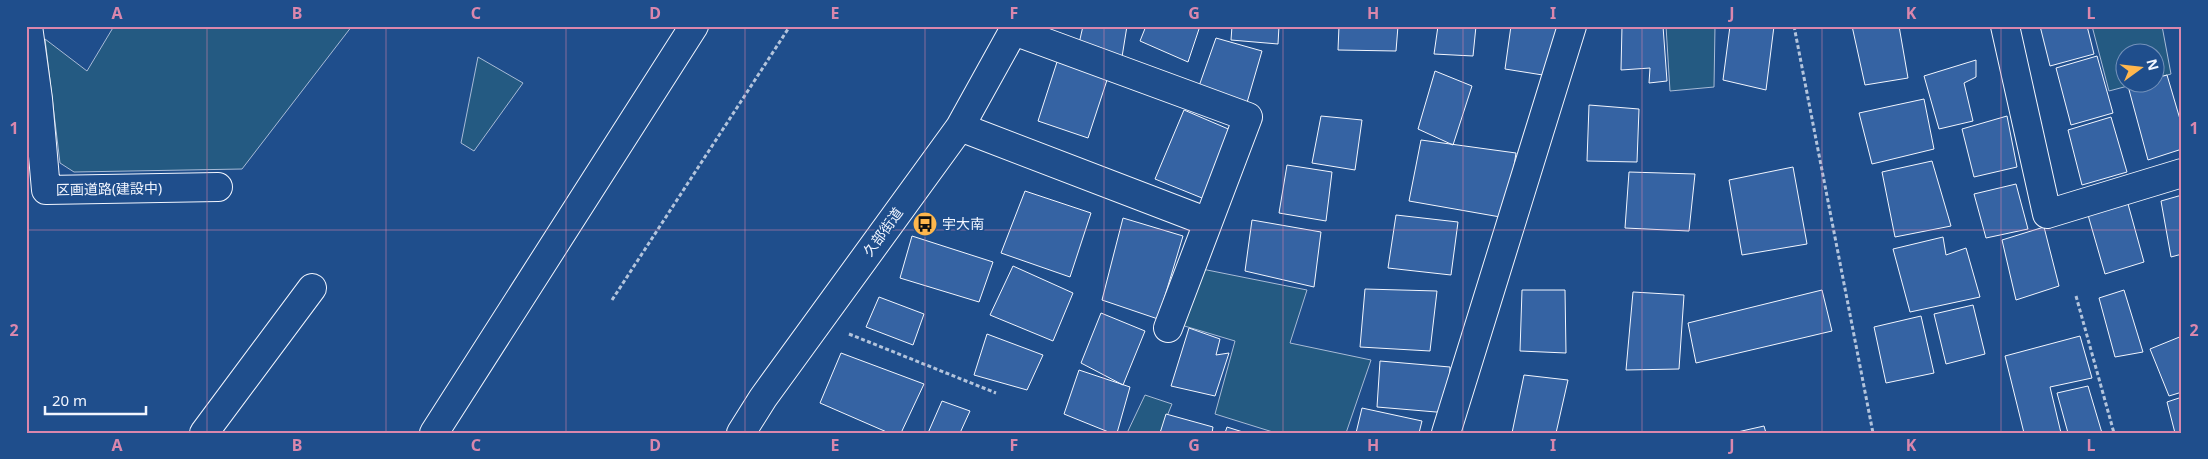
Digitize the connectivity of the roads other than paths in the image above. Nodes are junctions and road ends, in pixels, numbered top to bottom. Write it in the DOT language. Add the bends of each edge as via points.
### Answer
graph roads {
  1 [pos="28,26"];
  2 [pos="694,26"];
  3 [pos="1572,26"];
  4 [pos="2005,26"];
  5 [pos="1015,29"];
  6 [pos="960,127"];
  7 [pos="2182,173"];
  8 [pos="218,187"];
  9 [pos="1208,222"];
  10 [pos="312,288"];
  11 [pos="1168,328"];
  12 [pos="204,433"];
  13 [pos="434,433"];
  14 [pos="741,433"];
  15 [pos="1446,433"];
  1 -- 8 [label="street, 区画道路(建設中)" via="46,190"];
  2 -- 13 [label="street"];
  3 -- 15 [label="street"];
  4 -- 7 [label="street" via="2047,214"];
  5 -- 6 [label="street, 久部街道"];
  5 -- 9 [label="street" via="1248,117"];
  6 -- 9 [label="street"];
  6 -- 14 [label="street, 久部街道" via="762,398"];
  9 -- 11 [label="street"];
  10 -- 12 [label="street"];
}
